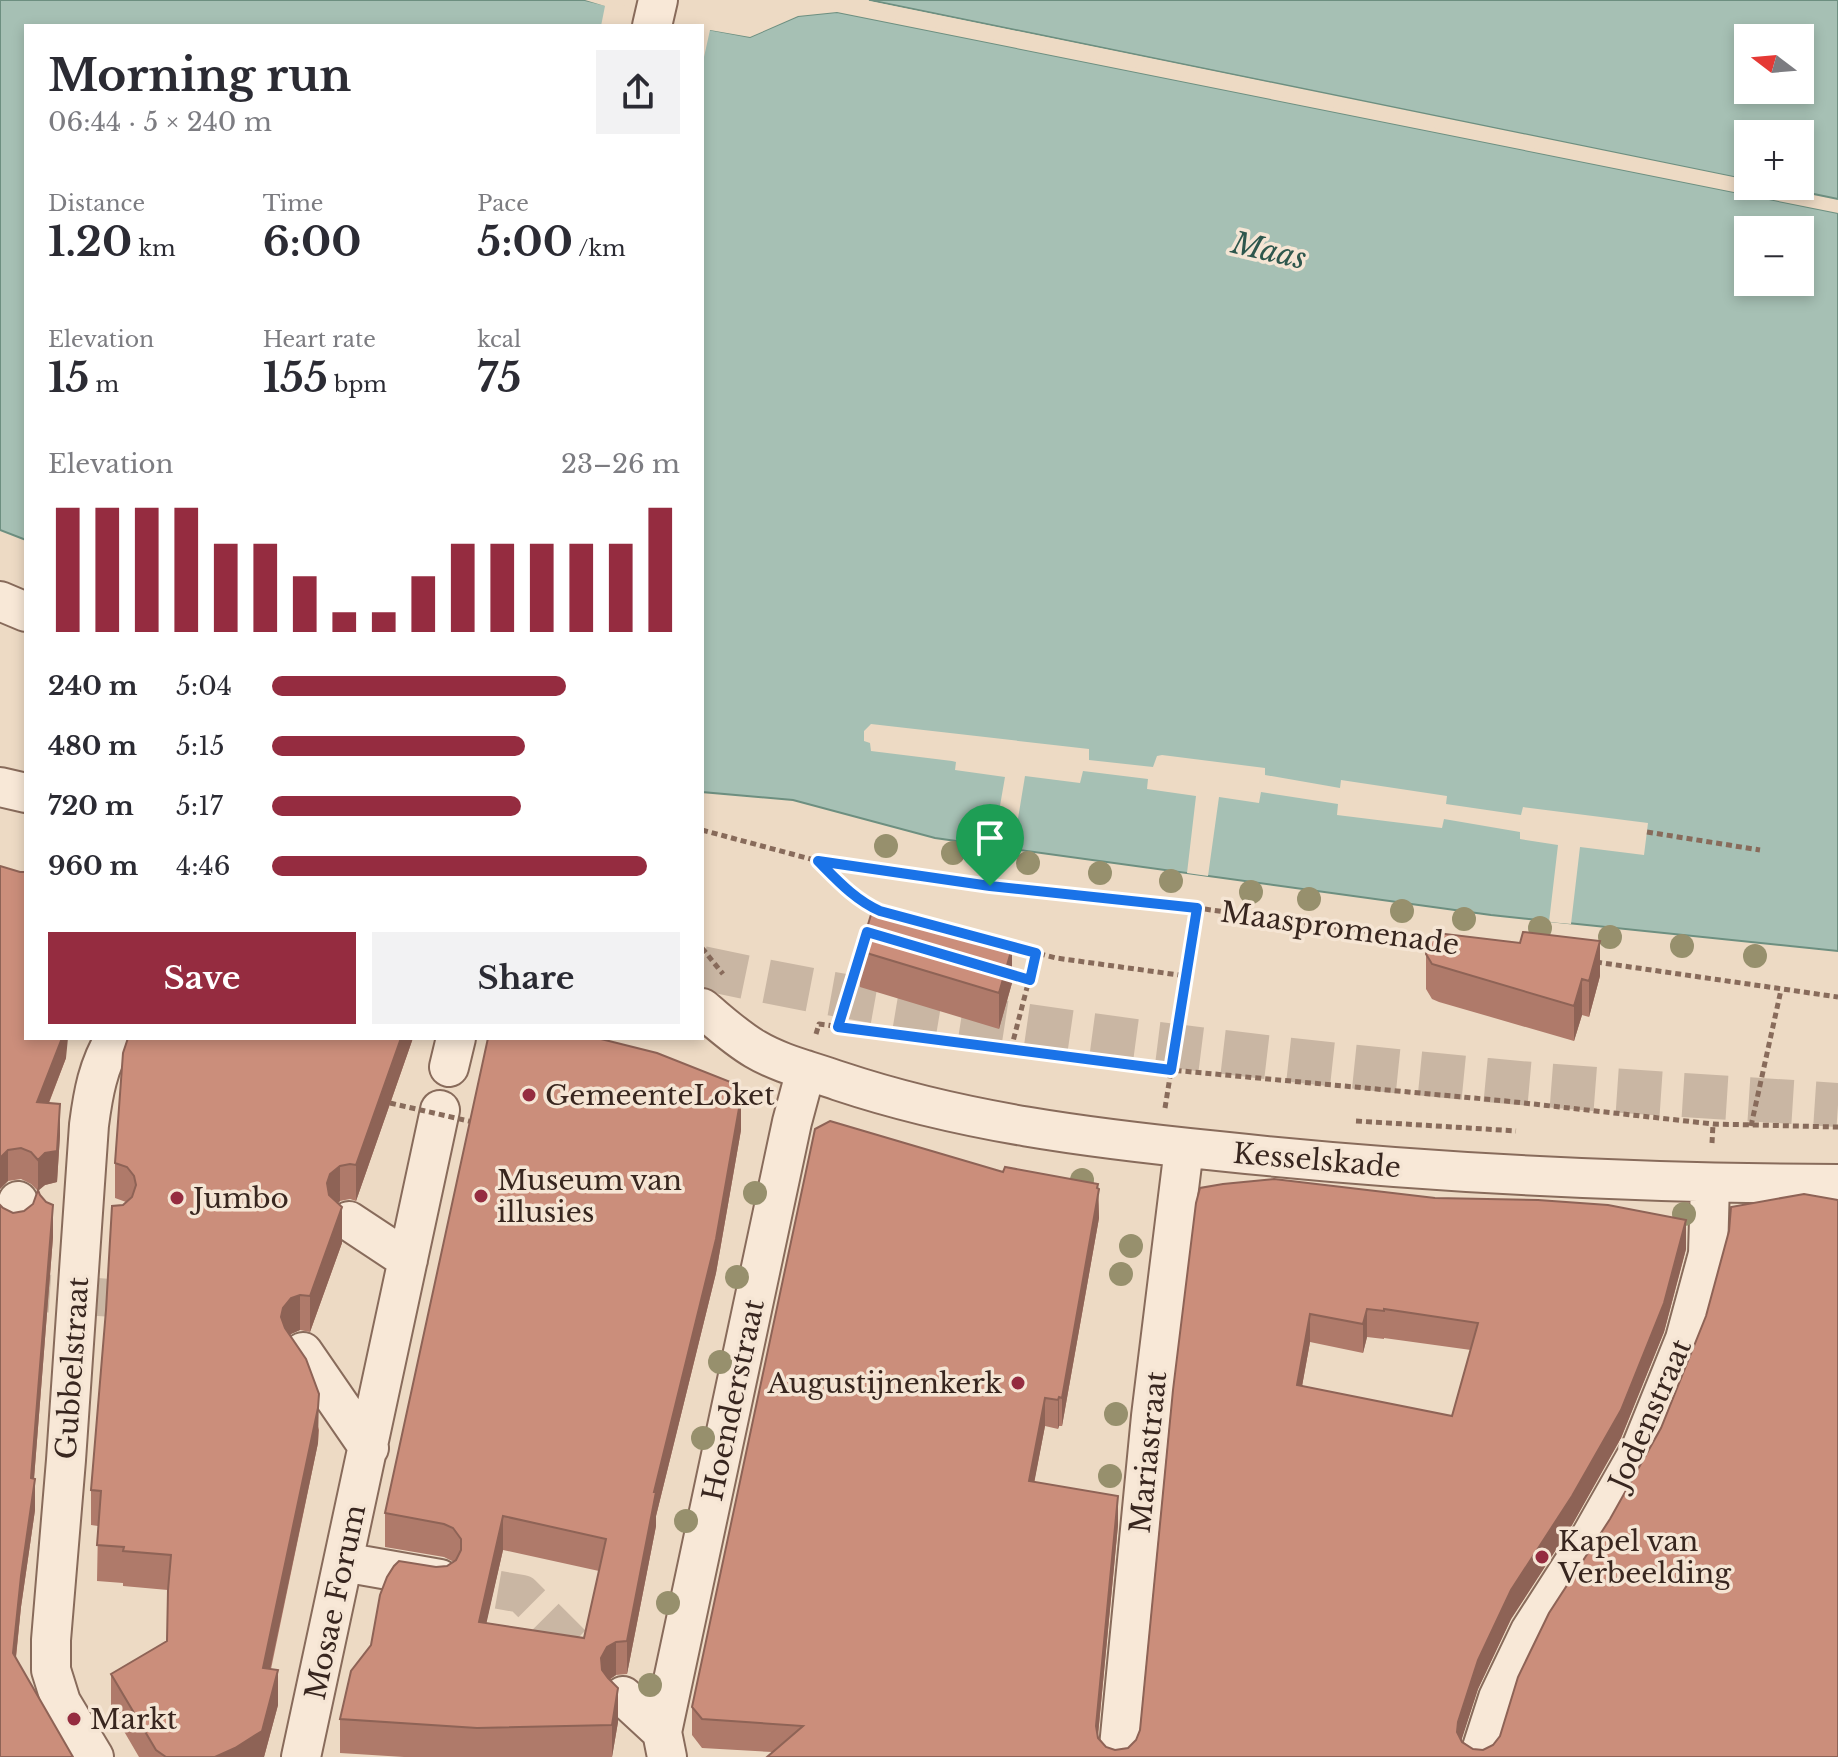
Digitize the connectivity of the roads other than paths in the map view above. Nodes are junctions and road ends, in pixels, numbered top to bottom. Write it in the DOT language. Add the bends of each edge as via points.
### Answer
graph roads {
  1 [pos="658,0"];
  2 [pos="652,24"];
  3 [pos="0,601"];
  4 [pos="24,611"];
  5 [pos="0,787"];
  6 [pos="24,793"];
  7 [pos="704,1010"];
  8 [pos="91,1040"];
  9 [pos="114,1040"];
  10 [pos="810,1054"];
  11 [pos="457,1116"];
  12 [pos="1184,1148"];
  13 [pos="1710,1183"];
  14 [pos="1838,1184"];
  15 [pos="59,1214"];
  16 [pos="349,1221"];
  17 [pos="408,1260"];
  18 [pos="303,1352"];
  19 [pos="369,1448"];
  20 [pos="343,1562"];
  21 [pos="440,1579"];
  22 [pos="623,1696"];
  23 [pos="665,1744"];
  24 [pos="94,1757"];
  25 [pos="301,1757"];
  26 [pos="1118,1757"];
  27 [pos="1479,1757"];
  1 -- 2 [label="street"];
  3 -- 4 [label="street"];
  5 -- 6 [label="street"];
  7 -- 10 [label="street, Kesselskade" via="771,1057"];
  8 -- 15 [label="street"];
  9 -- 15 [label="street, Gubbelstraat" via="104,1057"];
  10 -- 12 [label="street, Kesselskade" via="901,1100 980,1119"];
  10 -- 23 [label="street, Hoenderstraat"];
  11 -- 17 [label="street, Mosae Forum"];
  12 -- 13 [label="street, Kesselskade" via="1441,1171"];
  12 -- 26 [label="street, Mariastraat"];
  13 -- 14 [label="street, Kesselskade"];
  13 -- 27 [label="street, Jodenstraat" via="1708,1254 1671,1374 1641,1448 1530,1631 1498,1698"];
  15 -- 24 [label="street, Gubbelstraat" via="95,1262 66,1460 51,1670 61,1702"];
  16 -- 17 [label="street"];
  17 -- 19 [label="street, Mosae Forum"];
  18 -- 19 [label="street"];
  19 -- 20 [label="street, Mosae Forum"];
  20 -- 21 [label="street"];
  20 -- 25 [label="street, Mosae Forum"];
  22 -- 23 [label="street"];
}
